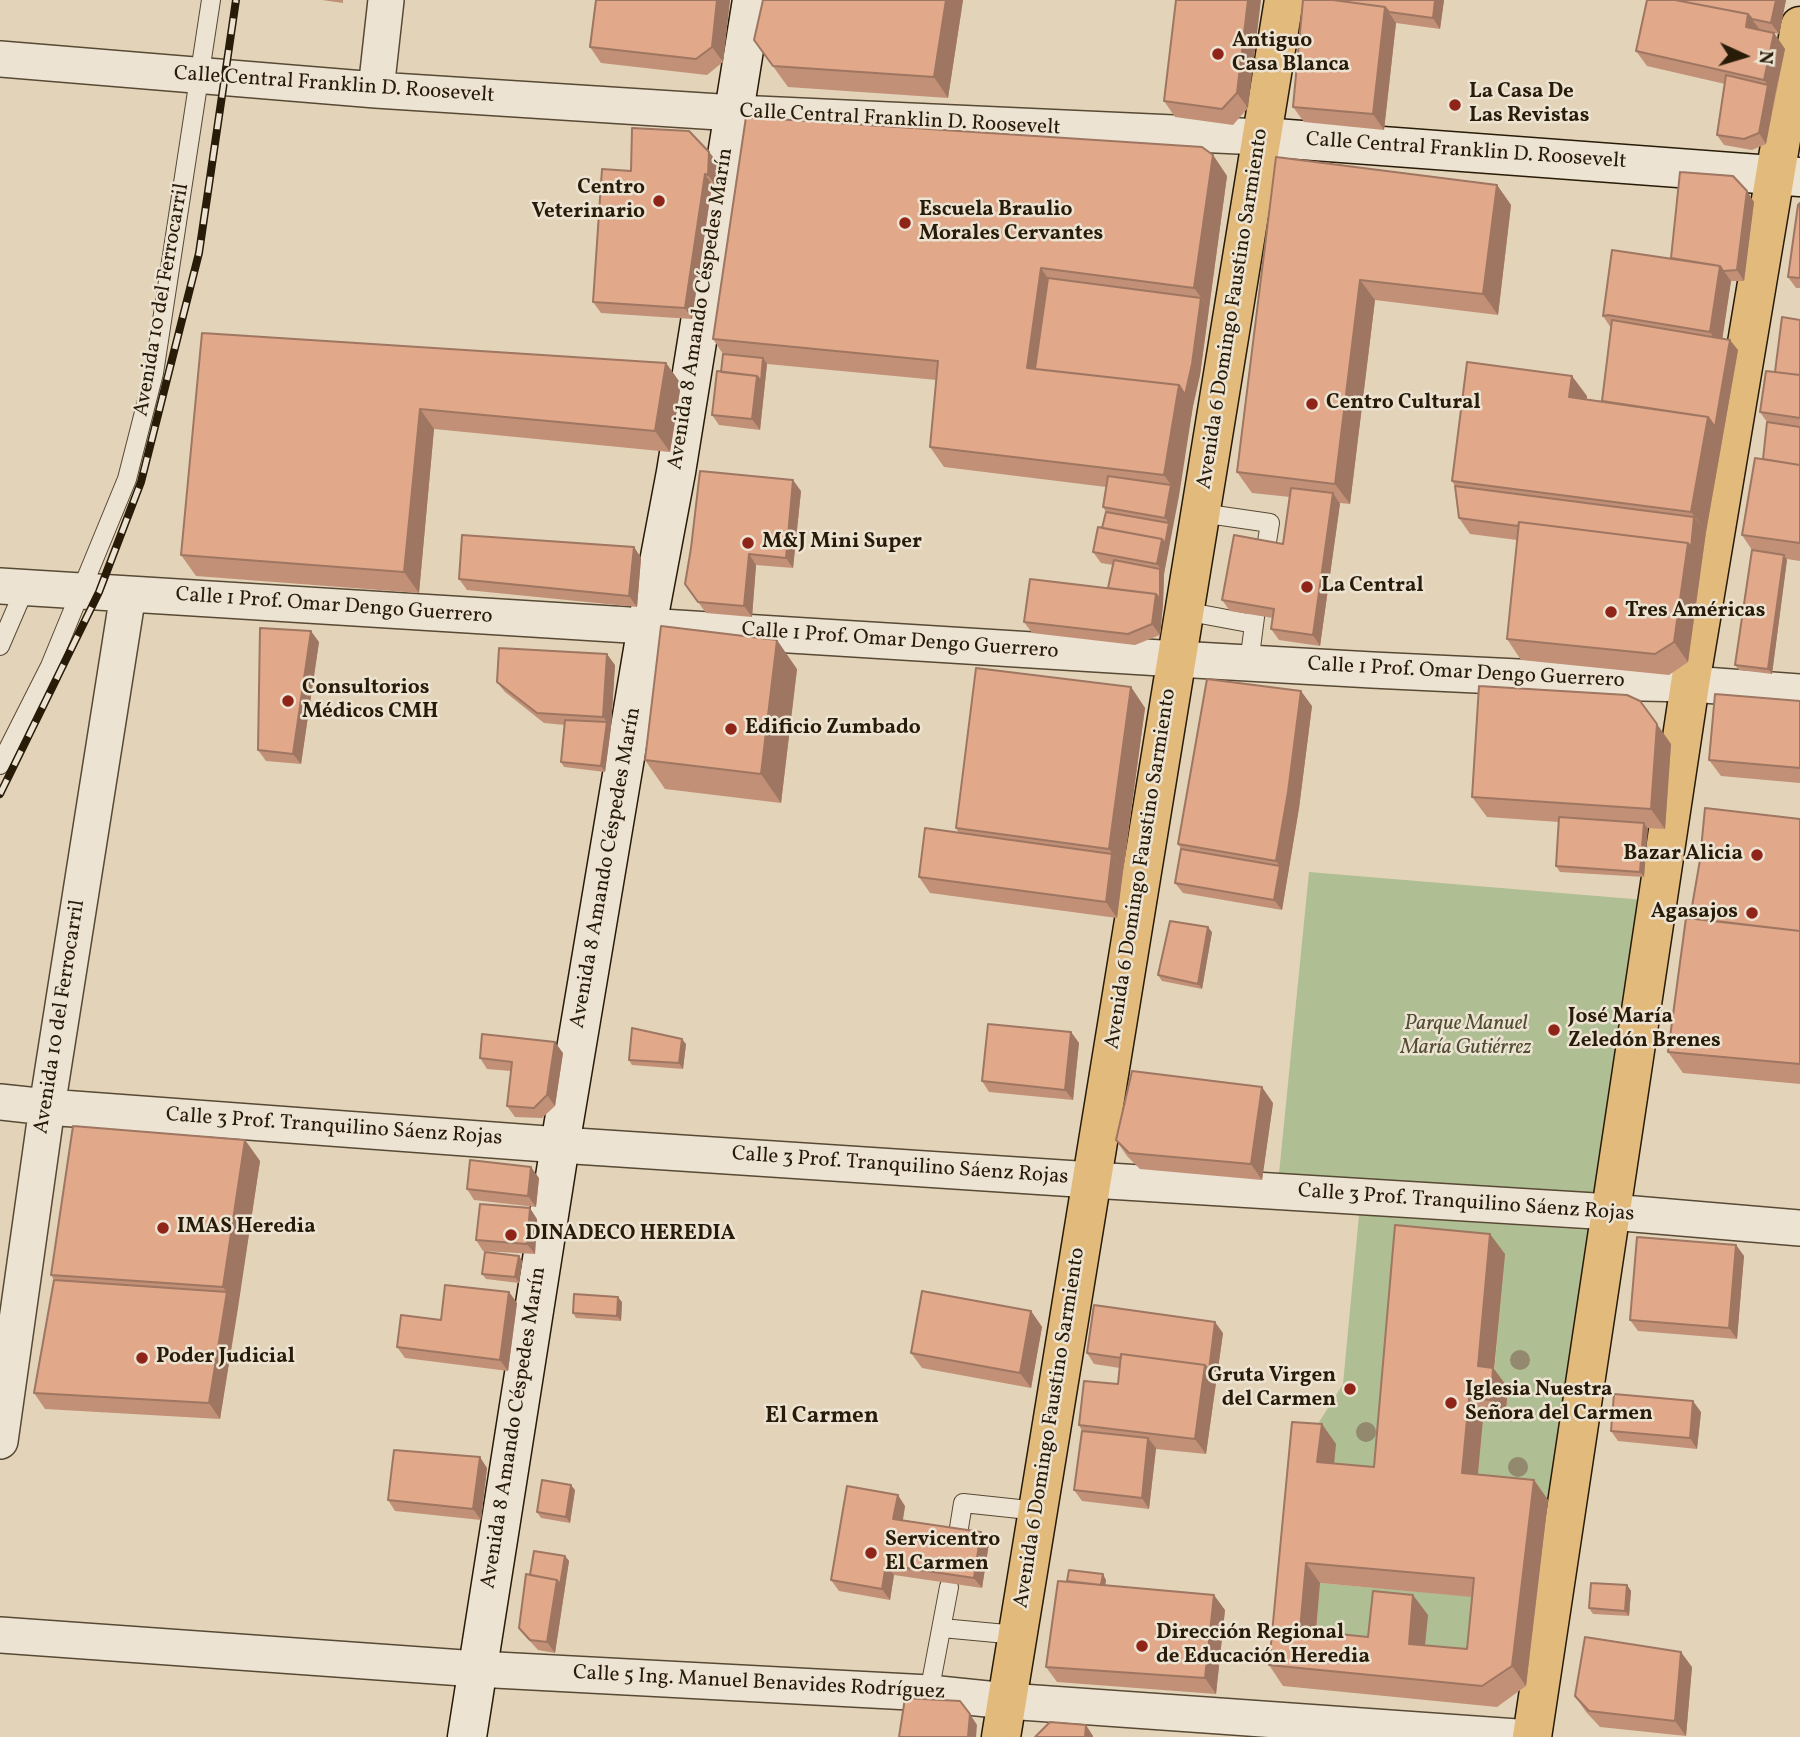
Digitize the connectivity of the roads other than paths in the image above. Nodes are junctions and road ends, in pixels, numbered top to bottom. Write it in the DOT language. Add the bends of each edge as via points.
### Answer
graph roads {
  1 [pos="211,0"];
  2 [pos="386,0"];
  3 [pos="752,0"];
  4 [pos="1284,0"];
  5 [pos="1800,26"];
  6 [pos="0,59"];
  7 [pos="200,76"];
  8 [pos="376,90"];
  9 [pos="735,113"];
  10 [pos="1261,137"];
  11 [pos="1788,176"];
  12 [pos="1201,513"];
  13 [pos="1266,548"];
  14 [pos="12,587"];
  15 [pos="82,591"];
  16 [pos="128,594"];
  17 [pos="1184,611"];
  18 [pos="647,626"];
  19 [pos="0,646"];
  20 [pos="1177,659"];
  21 [pos="1249,663"];
  22 [pos="1690,684"];
  23 [pos="1800,691"];
  24 [pos="0,765"];
  25 [pos="0,1102"];
  26 [pos="47,1107"];
  27 [pos="560,1144"];
  28 [pos="1092,1180"];
  29 [pos="1611,1212"];
  30 [pos="1800,1228"];
  31 [pos="0,1441"];
  32 [pos="1038,1511"];
  33 [pos="958,1534"];
  34 [pos="949,1587"];
  35 [pos="942,1628"];
  36 [pos="0,1635"];
  37 [pos="1017,1635"];
  38 [pos="477,1669"];
  39 [pos="929,1693"];
  40 [pos="1004,1719"];
  41 [pos="467,1737"];
  42 [pos="1517,1737"];
  43 [pos="1532,1737"];
  1 -- 7 [label="lane, Avenida 10 del Ferrocarril"];
  2 -- 8 [label="street"];
  3 -- 9 [label="street, Avenida 8 Amando Céspedes Marín"];
  4 -- 10 [label="main road, Avenida 6 Domingo Faustino Sarmiento"];
  5 -- 11 [label="main road"];
  6 -- 7 [label="street, Calle Central Franklin D. Roosevelt"];
  7 -- 8 [label="street, Calle Central Franklin D. Roosevelt"];
  7 -- 15 [label="lane, Avenida 10 del Ferrocarril" via="154,373 127,480"];
  8 -- 9 [label="street, Calle Central Franklin D. Roosevelt"];
  9 -- 10 [label="street, Calle Central Franklin D. Roosevelt"];
  9 -- 18 [label="street, Avenida 8 Amando Céspedes Marín"];
  10 -- 11 [label="street, Calle Central Franklin D. Roosevelt"];
  10 -- 12 [label="main road, Avenida 6 Domingo Faustino Sarmiento"];
  11 -- 22 [label="main road"];
  12 -- 13 [label="lane" via="1270,523"];
  12 -- 17 [label="main road, Avenida 6 Domingo Faustino Sarmiento"];
  14 -- 15 [label="street, Calle 1 Prof. Omar Dengo Guerrero"];
  14 -- 19 [label="lane"];
  15 -- 16 [label="street, Calle 1 Prof. Omar Dengo Guerrero"];
  15 -- 24 [label="lane, Avenida 10 del Ferrocarril"];
  16 -- 18 [label="street, Calle 1 Prof. Omar Dengo Guerrero"];
  16 -- 26 [label="street, Avenida 10 del Ferrocarril"];
  17 -- 20 [label="main road, Avenida 6 Domingo Faustino Sarmiento"];
  17 -- 21 [label="lane" via="1254,621"];
  18 -- 20 [label="street, Calle 1 Prof. Omar Dengo Guerrero"];
  18 -- 27 [label="street, Avenida 8 Amando Céspedes Marín"];
  20 -- 21 [label="street, Calle 1 Prof. Omar Dengo Guerrero"];
  20 -- 28 [label="main road, Avenida 6 Domingo Faustino Sarmiento"];
  21 -- 22 [label="street, Calle 1 Prof. Omar Dengo Guerrero"];
  22 -- 23 [label="street, Calle 1 Prof. Omar Dengo Guerrero"];
  22 -- 29 [label="main road"];
  25 -- 26 [label="street, Calle 3 Prof. Tranquilino Sáenz Rojas"];
  26 -- 27 [label="street, Calle 3 Prof. Tranquilino Sáenz Rojas"];
  26 -- 31 [label="street, Avenida 10 del Ferrocarril"];
  27 -- 28 [label="street, Calle 3 Prof. Tranquilino Sáenz Rojas"];
  27 -- 38 [label="street, Avenida 8 Amando Céspedes Marín"];
  28 -- 29 [label="street, Calle 3 Prof. Tranquilino Sáenz Rojas"];
  28 -- 32 [label="main road, Avenida 6 Domingo Faustino Sarmiento"];
  29 -- 30 [label="street, Calle 3 Prof. Tranquilino Sáenz Rojas"];
  29 -- 43 [label="main road"];
  32 -- 33 [label="lane" via="963,1503"];
  32 -- 37 [label="main road, Avenida 6 Domingo Faustino Sarmiento"];
  34 -- 35 [label="lane"];
  35 -- 37 [label="lane"];
  35 -- 39 [label="lane"];
  36 -- 38 [label="street, Calle 5 Ing. Manuel Benavides Rodríguez"];
  37 -- 40 [label="main road, Avenida 6 Domingo Faustino Sarmiento"];
  38 -- 39 [label="street, Calle 5 Ing. Manuel Benavides Rodríguez"];
  38 -- 41 [label="street, Avenida 8 Amando Céspedes Marín"];
  39 -- 40 [label="street, Calle 5 Ing. Manuel Benavides Rodríguez"];
  40 -- 42 [label="street, Calle 5 Ing. Manuel Benavides Rodríguez"];
}
